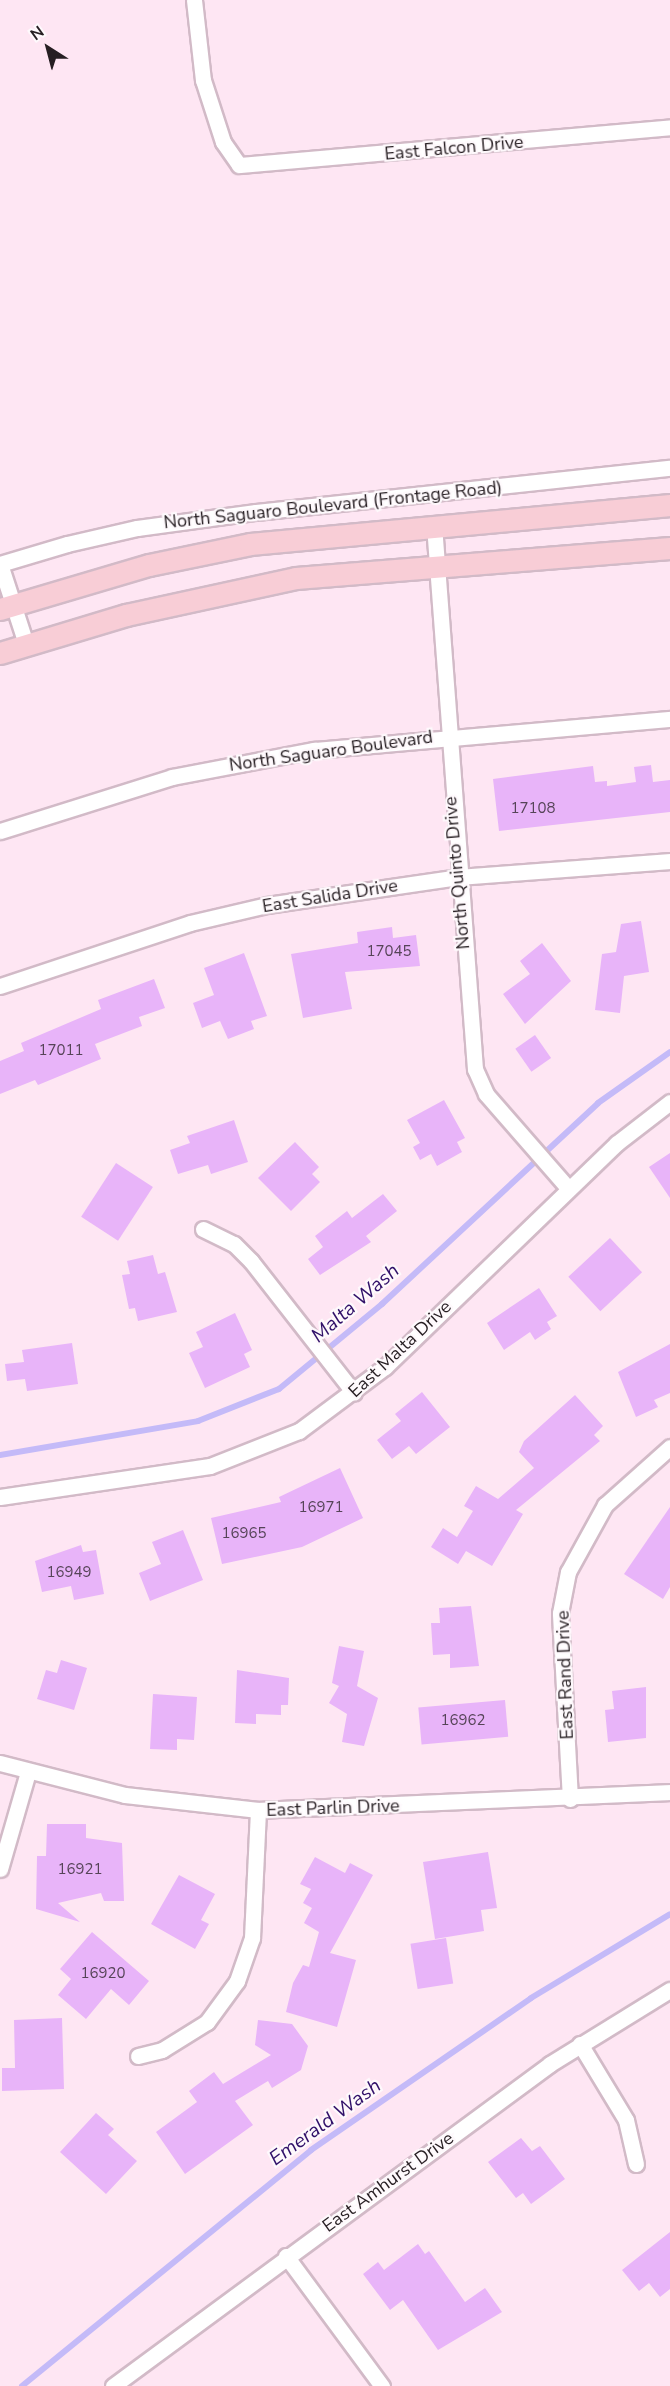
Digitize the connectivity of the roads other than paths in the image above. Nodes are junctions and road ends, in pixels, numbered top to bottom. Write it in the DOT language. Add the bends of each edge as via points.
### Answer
graph roads {
  1 [pos="194,0"];
  2 [pos="670,128"];
  3 [pos="670,468"];
  4 [pos="670,505"];
  5 [pos="434,525"];
  6 [pos="670,548"];
  7 [pos="0,564"];
  8 [pos="435,565"];
  9 [pos="7,607"];
  10 [pos="26,644"];
  11 [pos="0,653"];
  12 [pos="670,720"];
  13 [pos="446,736"];
  14 [pos="0,831"];
  15 [pos="670,861"];
  16 [pos="458,877"];
  17 [pos="0,986"];
  18 [pos="670,1102"];
  19 [pos="568,1188"];
  20 [pos="203,1229"];
  21 [pos="354,1393"];
  22 [pos="670,1447"];
  23 [pos="0,1497"];
  24 [pos="0,1763"];
  25 [pos="28,1772"];
  26 [pos="670,1792"];
  27 [pos="570,1799"];
  28 [pos="258,1810"];
  29 [pos="0,1869"];
  30 [pos="670,1990"];
  31 [pos="580,2044"];
  32 [pos="138,2056"];
  33 [pos="636,2164"];
  34 [pos="286,2256"];
  35 [pos="113,2386"];
  36 [pos="382,2386"];
  1 -- 2 [label="street, East Falcon Drive" via="203,80 223,142 239,165"];
  3 -- 7 [label="street, North Saguaro Boulevard (Frontage Road)" via="137,528"];
  4 -- 5 [label="main road"];
  5 -- 8 [label="street, North Quinto Drive"];
  5 -- 9 [label="main road" via="250,544 149,565"];
  6 -- 8 [label="main road"];
  7 -- 9 [label="street"];
  8 -- 10 [label="main road" via="354,570 232,590"];
  8 -- 13 [label="street, North Quinto Drive"];
  9 -- 10 [label="street"];
  10 -- 11 [label="main road"];
  12 -- 13 [label="street, North Saguaro Boulevard"];
  13 -- 14 [label="street, North Saguaro Boulevard" via="208,768"];
  13 -- 16 [label="street, North Quinto Drive"];
  15 -- 16 [label="street, East Salida Drive"];
  16 -- 17 [label="street, East Salida Drive" via="223,915"];
  16 -- 19 [label="street, North Quinto Drive" via="475,1070 486,1094"];
  18 -- 19 [label="street, East Malta Drive"];
  19 -- 21 [label="street, East Malta Drive"];
  20 -- 21 [label="street" via="234,1244 251,1261"];
  21 -- 23 [label="street, East Malta Drive" via="298,1431 210,1466"];
  22 -- 27 [label="street, East Rand Drive" via="605,1505 582,1538 568,1572 560,1613"];
  24 -- 25 [label="street, East Parlin Drive"];
  25 -- 28 [label="street, East Parlin Drive" via="125,1796"];
  25 -- 29 [label="street"];
  26 -- 27 [label="street, East Parlin Drive"];
  27 -- 28 [label="street, East Parlin Drive"];
  28 -- 32 [label="street" via="252,1938 237,1981 207,2022 162,2050"];
  30 -- 31 [label="street, East Amhurst Drive"];
  31 -- 33 [label="street" via="626,2120"];
  31 -- 34 [label="street, East Amhurst Drive"];
  34 -- 35 [label="street, East Amhurst Drive"];
  34 -- 36 [label="street"];
}
